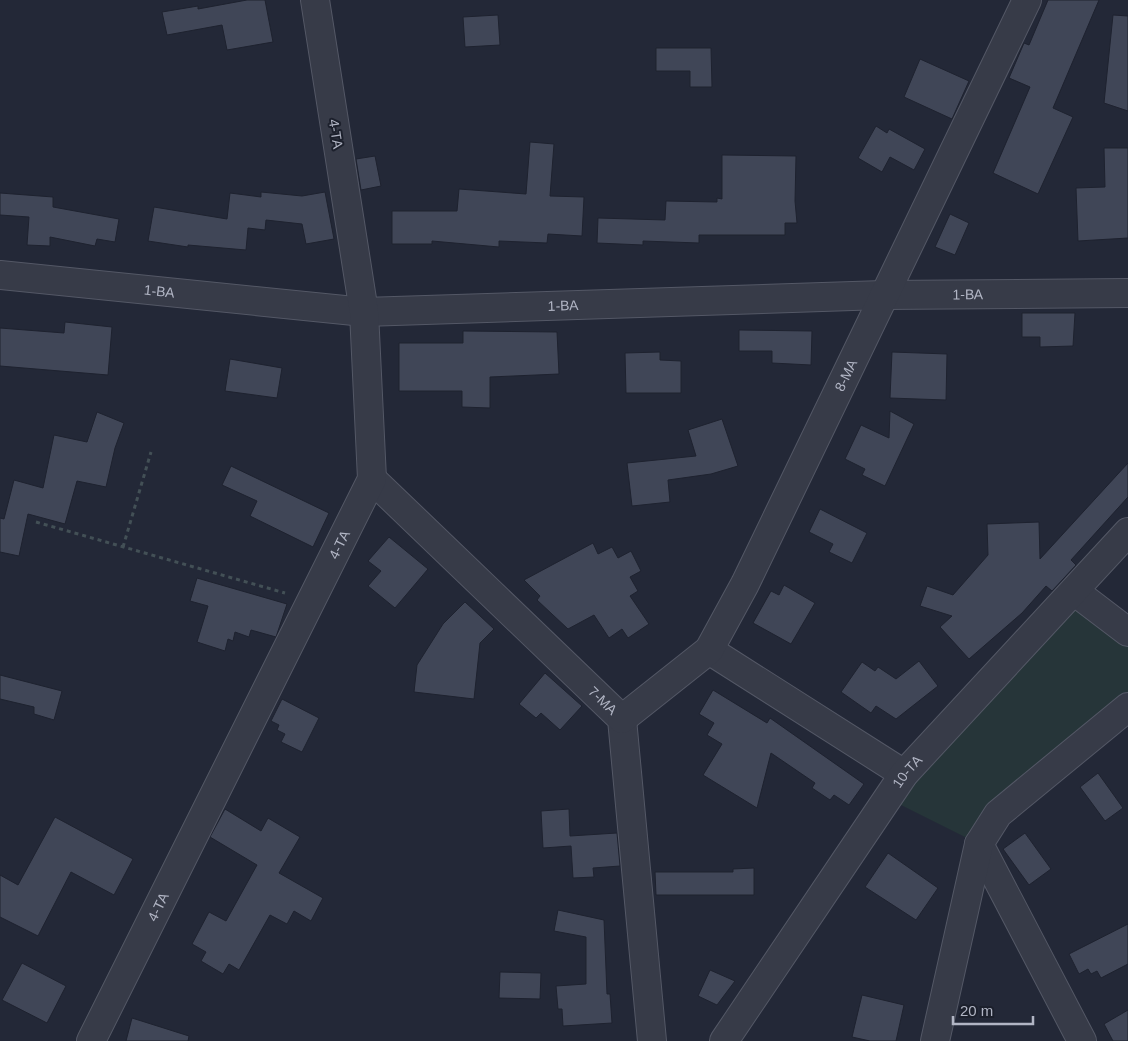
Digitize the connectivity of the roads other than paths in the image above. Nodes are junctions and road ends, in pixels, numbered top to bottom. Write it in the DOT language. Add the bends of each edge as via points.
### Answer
graph roads {
  1 [pos="315,0"];
  2 [pos="1027,0"];
  3 [pos="0,275"];
  4 [pos="1128,293"];
  5 [pos="883,295"];
  6 [pos="364,312"];
  7 [pos="372,479"];
  8 [pos="1128,532"];
  9 [pos="1074,591"];
  10 [pos="1128,632"];
  11 [pos="709,650"];
  12 [pos="1128,707"];
  13 [pos="622,719"];
  14 [pos="904,774"];
  15 [pos="979,844"];
  16 [pos="91,1041"];
  17 [pos="652,1041"];
  18 [pos="724,1041"];
  19 [pos="935,1041"];
  20 [pos="1082,1041"];
  1 -- 6 [label="street, 4-ТА"];
  2 -- 5 [label="street, 8-МА"];
  3 -- 6 [label="street, 1-ВА"];
  4 -- 5 [label="street, 1-ВА"];
  5 -- 6 [label="street, 1-ВА"];
  5 -- 11 [label="street, 8-МА" via="745,584"];
  6 -- 7 [label="street, 4-ТА"];
  7 -- 13 [label="street, 7-МА"];
  7 -- 16 [label="street, 4-ТА"];
  8 -- 9 [label="street, 10-ТА"];
  9 -- 10 [label="street"];
  9 -- 14 [label="street, 10-ТА"];
  11 -- 13 [label="street, 8-МА"];
  11 -- 14 [label="street"];
  12 -- 15 [label="street" via="998,814"];
  13 -- 17 [label="street, 7-МА"];
  14 -- 18 [label="street, 10-ТА"];
  15 -- 19 [label="street"];
  15 -- 20 [label="street"];
}
